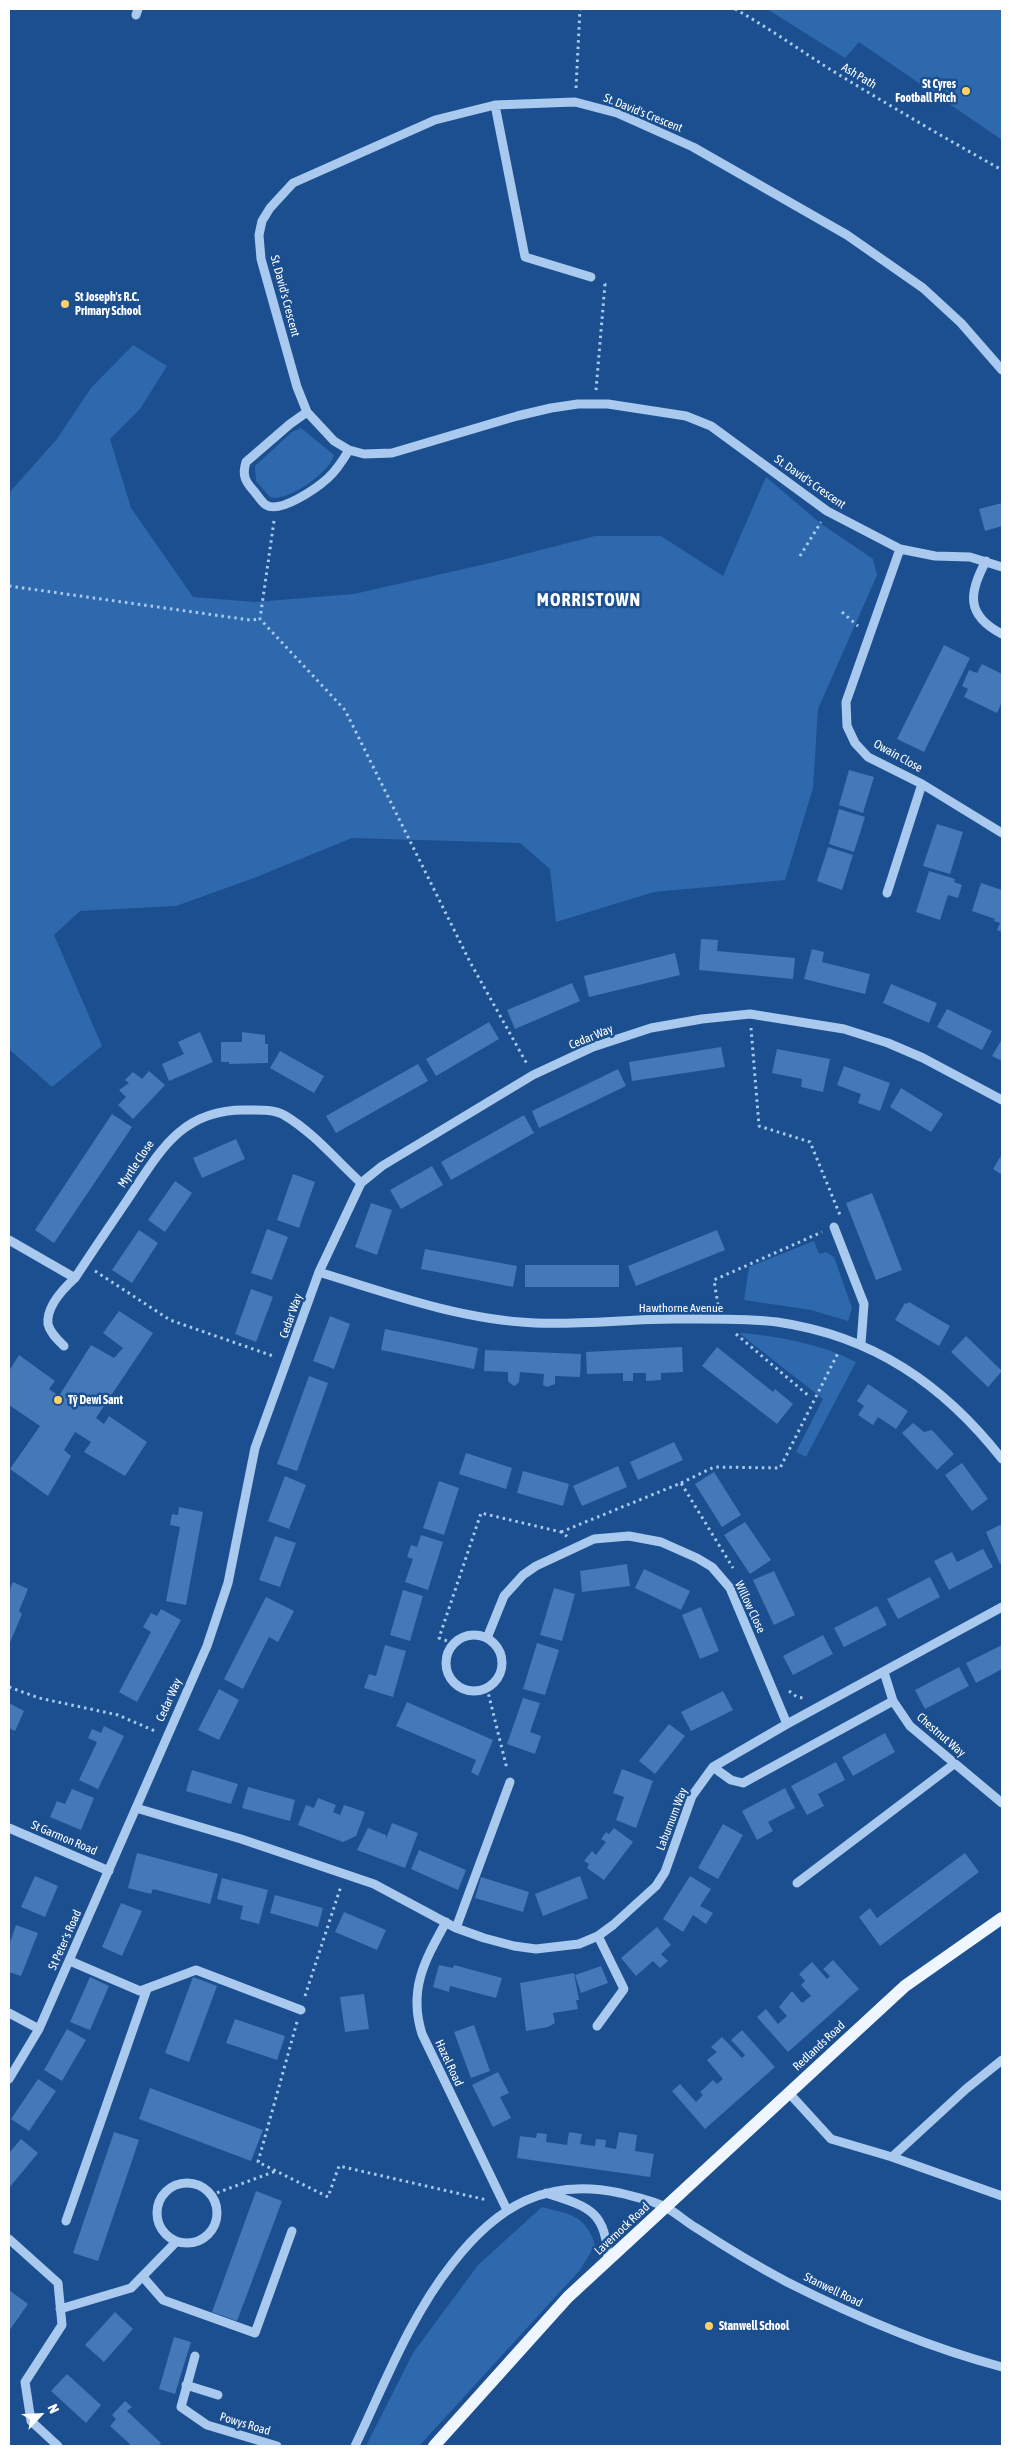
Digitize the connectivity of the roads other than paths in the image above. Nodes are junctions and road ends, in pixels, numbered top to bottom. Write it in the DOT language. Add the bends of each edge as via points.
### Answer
graph roads {
  1 [pos="495,105"];
  2 [pos="591,277"];
  3 [pos="1002,370"];
  4 [pos="307,412"];
  5 [pos="349,450"];
  6 [pos="900,549"];
  7 [pos="986,560"];
  8 [pos="1002,567"];
  9 [pos="1002,634"];
  10 [pos="922,784"];
  11 [pos="1002,833"];
  12 [pos="887,893"];
  13 [pos="1002,1100"];
  14 [pos="361,1183"];
  15 [pos="834,1227"];
  16 [pos="9,1240"];
  17 [pos="319,1272"];
  18 [pos="75,1278"];
  19 [pos="861,1344"];
  20 [pos="64,1346"];
  21 [pos="1002,1459"];
  22 [pos="1002,1607"];
  23 [pos="487,1638"];
  24 [pos="884,1672"];
  25 [pos="893,1702"];
  26 [pos="787,1724"];
  27 [pos="954,1764"];
  28 [pos="713,1767"];
  29 [pos="510,1782"];
  30 [pos="1002,1803"];
  31 [pos="136,1808"];
  32 [pos="9,1828"];
  33 [pos="109,1871"];
  34 [pos="797,1883"];
  35 [pos="1002,1918"];
  36 [pos="446,1922"];
  37 [pos="456,1928"];
  38 [pos="598,1936"];
  39 [pos="70,1961"];
  40 [pos="147,1989"];
  41 [pos="300,2010"];
  42 [pos="9,2014"];
  43 [pos="598,2026"];
  44 [pos="39,2029"];
  45 [pos="1002,2060"];
  46 [pos="9,2079"];
  47 [pos="789,2092"];
  48 [pos="892,2157"];
  49 [pos="1002,2184"];
  50 [pos="543,2192"];
  51 [pos="1000,2195"];
  52 [pos="505,2207"];
  53 [pos="666,2208"];
  54 [pos="66,2220"];
  55 [pos="292,2231"];
  56 [pos="9,2239"];
  57 [pos="176,2242"];
  58 [pos="608,2260"];
  59 [pos="144,2277"];
  60 [pos="60,2309"];
  61 [pos="195,2356"];
  62 [pos="1002,2367"];
  63 [pos="186,2385"];
  64 [pos="218,2395"];
  65 [pos="58,2446"];
  66 [pos="277,2446"];
  67 [pos="355,2446"];
  68 [pos="434,2446"];
  1 -- 2 [label="street" via="525,257"];
  1 -- 3 [label="street, St. David's Crescent" via="575,102 617,113 693,147 847,235 923,288 961,323"];
  1 -- 4 [label="street, St. David's Crescent" via="435,120 293,183 262,221 259,236 261,258"];
  4 -- 5 [label="street, St. David's Crescent" via="334,441"];
  4 -- 5 [label="street" via="246,462 245,481 266,505 284,506 321,484 336,470"];
  5 -- 6 [label="street, St. David's Crescent" via="364,454 392,453 551,408 595,404 686,416 711,426 827,511"];
  6 -- 7 [label="street, St. David's Crescent" via="919,554"];
  6 -- 10 [label="street, Owain Close" via="846,702 847,726 855,743 868,757"];
  7 -- 8 [label="street, St. David's Crescent"];
  7 -- 9 [label="street" via="974,586 974,607 985,622"];
  10 -- 11 [label="street, Owain Close"];
  10 -- 12 [label="street"];
  13 -- 14 [label="street, Cedar Way" via="923,1058 880,1040 844,1029 750,1014 651,1028 593,1047 533,1075 409,1149"];
  14 -- 17 [label="street, Cedar Way"];
  14 -- 18 [label="street, Myrtle Close" via="304,1129 282,1114 234,1110 208,1115 164,1144"];
  15 -- 19 [label="street" via="864,1304"];
  16 -- 18 [label="street"];
  17 -- 19 [label="street, Hawthorne Avenue" via="399,1298 494,1319 536,1323 675,1319 776,1322"];
  17 -- 31 [label="street, Cedar Way" via="255,1448 228,1582 218,1615"];
  18 -- 20 [label="street, Myrtle Close" via="62,1290 49,1318 48,1325"];
  19 -- 21 [label="street, Hawthorne Avenue" via="926,1382 968,1419"];
  22 -- 24 [label="street, Laburnum Way"];
  23 -- 23 [label="street" via="499,1650 502,1659 499,1676 487,1688 470,1691 454,1683 446,1668 446,1659 453,1644 472,1635"];
  23 -- 26 [label="street, Willow Close" via="504,1596 514,1583 536,1566 594,1538 644,1538 678,1549 712,1567 730,1588"];
  24 -- 25 [label="street, Chestnut Way"];
  24 -- 26 [label="street, Laburnum Way"];
  25 -- 27 [label="street, Chestnut Way" via="910,1726"];
  25 -- 28 [label="street" via="743,1783 731,1780"];
  26 -- 28 [label="street, Laburnum Way"];
  27 -- 30 [label="street, Chestnut Way"];
  27 -- 34 [label="street"];
  28 -- 38 [label="street, Laburnum Way" via="692,1796 668,1865 656,1886"];
  29 -- 37 [label="street"];
  31 -- 33 [label="street, St Peter's Road"];
  31 -- 36 [label="street" via="374,1884"];
  32 -- 33 [label="street, St Garmon Road"];
  33 -- 39 [label="street, St Peter's Road"];
  35 -- 47 [label="main road, Redlands Road" via="905,1986"];
  36 -- 37 [label="street, Laburnum Way"];
  36 -- 52 [label="street, Hazel Road" via="425,1960 419,1979 417,2018"];
  37 -- 38 [label="street, Laburnum Way" via="514,1946 536,1949 578,1944"];
  38 -- 43 [label="street" via="624,1989"];
  39 -- 40 [label="street" via="140,1991"];
  39 -- 44 [label="street, St Peter's Road"];
  40 -- 41 [label="street" via="196,1970"];
  40 -- 54 [label="street"];
  42 -- 44 [label="street"];
  44 -- 46 [label="street, St Peter's Road"];
  45 -- 48 [label="street"];
  47 -- 48 [label="street" via="832,2140"];
  47 -- 53 [label="main road, Redlands Road"];
  48 -- 51 [label="street"];
  49 -- 51 [label="street"];
  50 -- 52 [label="street, Lavernock Road"];
  50 -- 53 [label="street, Lavernock Road" via="596,2188 637,2197"];
  50 -- 58 [label="street" via="580,2205 599,2220 607,2236"];
  52 -- 67 [label="street, Lavernock Road" via="453,2263 434,2289"];
  53 -- 58 [label="main road, Lavernock Road"];
  53 -- 62 [label="street, Stanwell Road" via="762,2268 852,2314 933,2347"];
  55 -- 59 [label="street" via="255,2333 163,2300"];
  56 -- 60 [label="street" via="58,2283"];
  57 -- 57 [label="street" via="196,2242 211,2232 217,2214 211,2195 195,2184 175,2186 164,2196 158,2209 161,2229"];
  57 -- 59 [label="street"];
  58 -- 68 [label="main road, Lavernock Road" via="568,2297"];
  59 -- 60 [label="street" via="131,2288"];
  60 -- 65 [label="street" via="62,2325 25,2382 31,2421"];
  61 -- 63 [label="street"];
  63 -- 64 [label="street"];
  63 -- 66 [label="street, Powys Road" via="181,2407 207,2425"];
}
